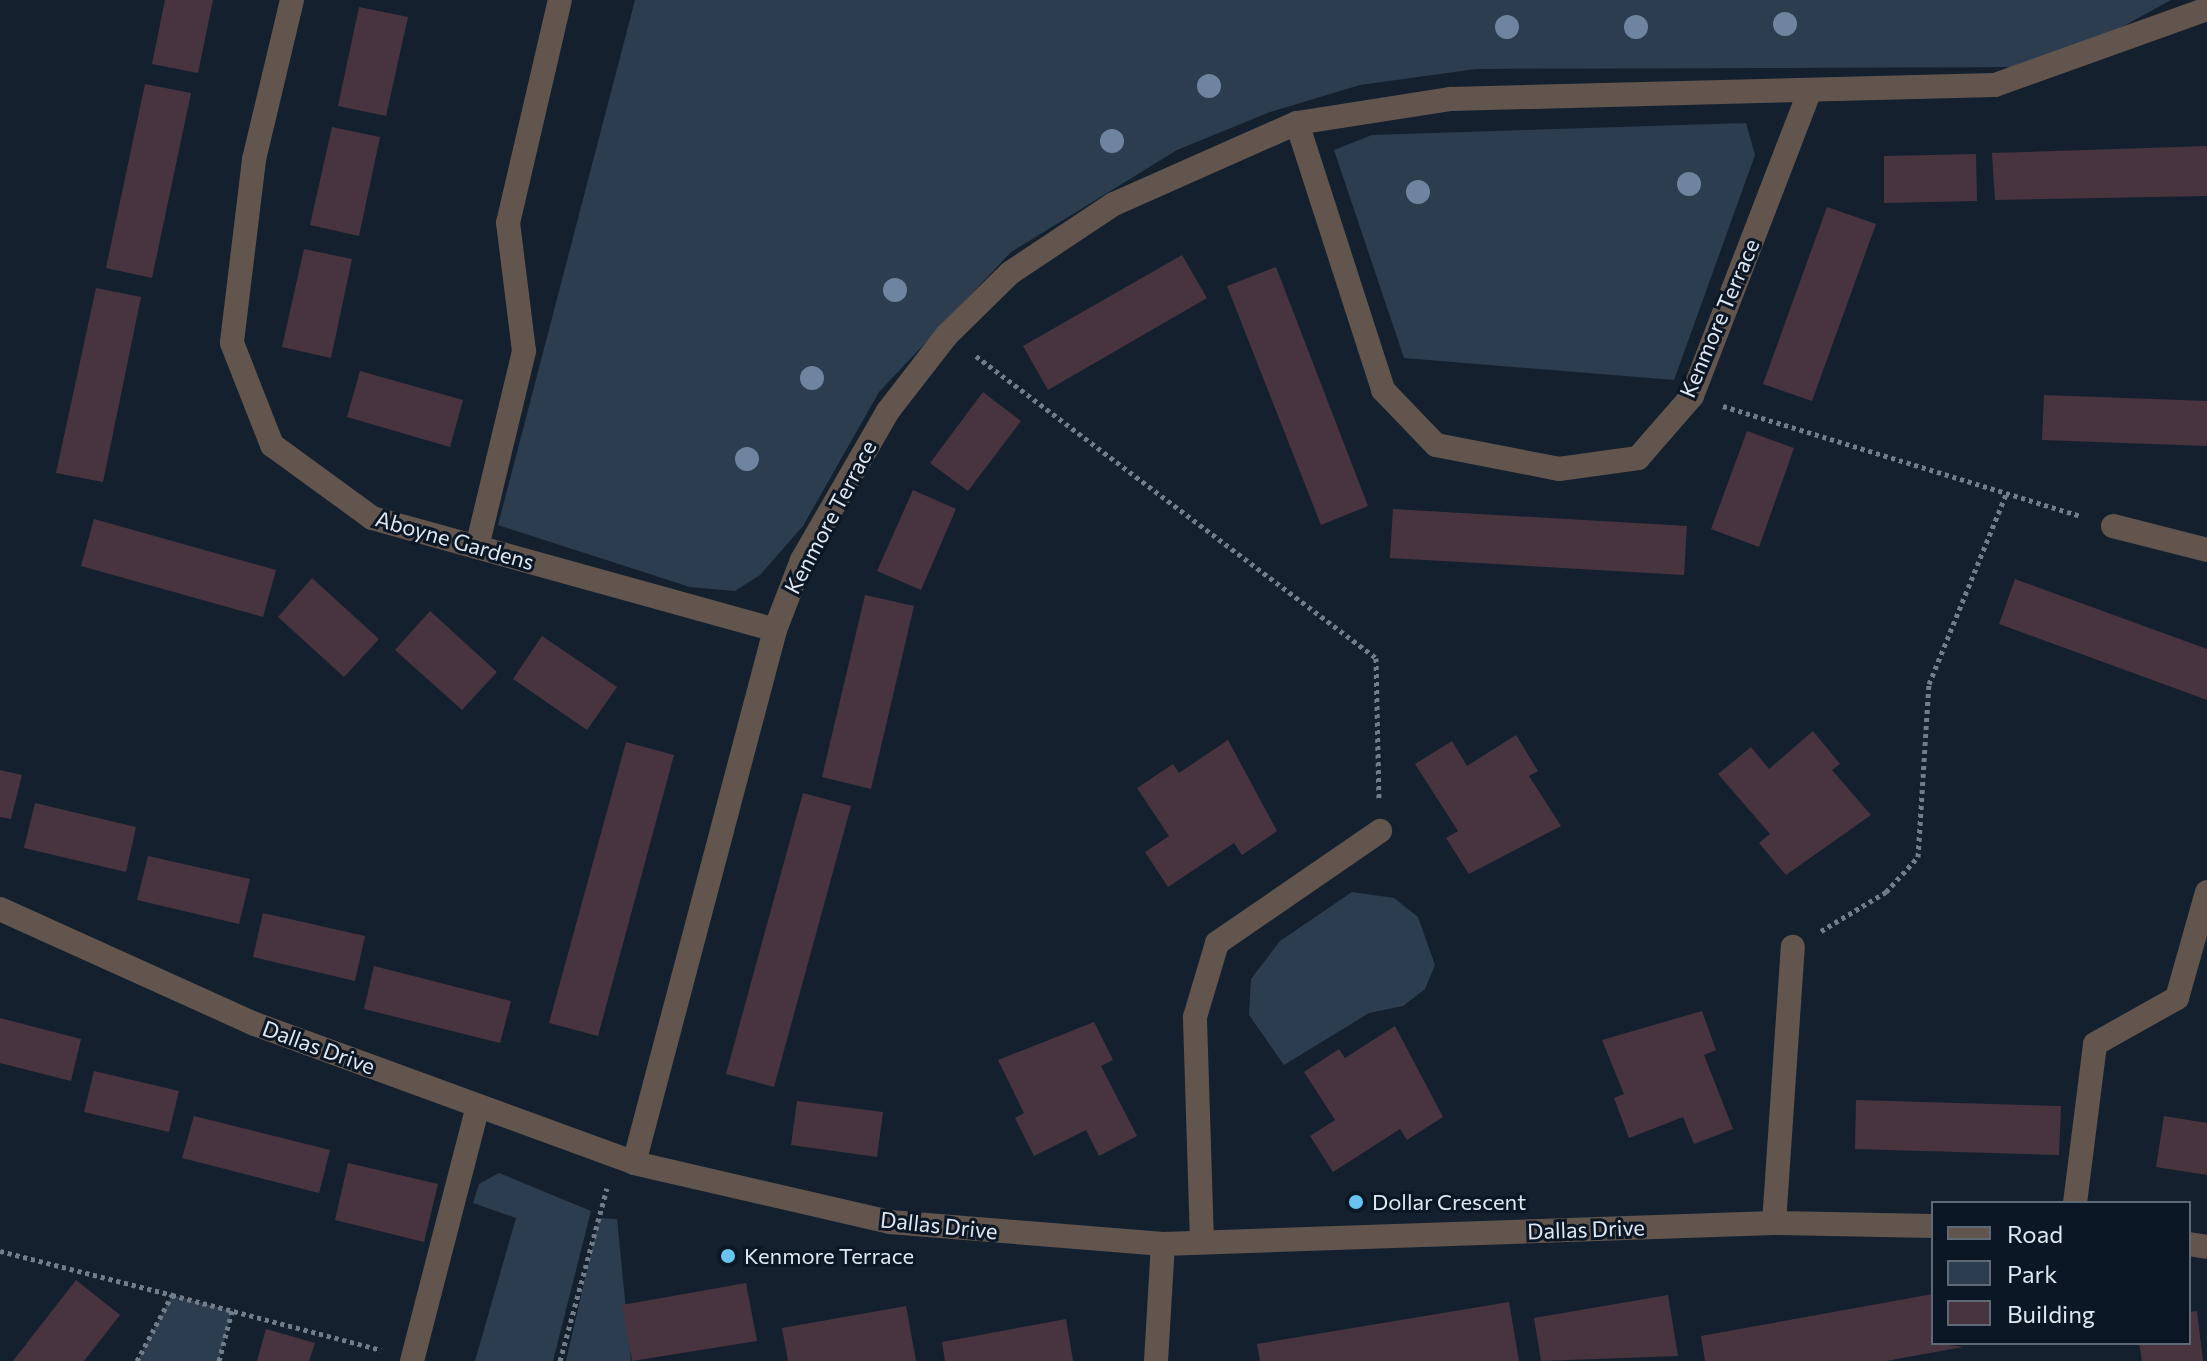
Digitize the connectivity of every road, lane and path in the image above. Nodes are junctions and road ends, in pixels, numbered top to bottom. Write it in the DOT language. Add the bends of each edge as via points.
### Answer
graph roads {
  1 [pos="292,0"];
  2 [pos="560,0"];
  3 [pos="2207,9"];
  4 [pos="1810,90"];
  5 [pos="1297,123"];
  6 [pos="987,365"];
  7 [pos="1692,396"];
  8 [pos="2006,494"];
  9 [pos="2113,526"];
  10 [pos="477,547"];
  11 [pos="2207,550"];
  12 [pos="775,630"];
  13 [pos="1380,831"];
  14 [pos="2207,892"];
  15 [pos="0,909"];
  16 [pos="1793,947"];
  17 [pos="478,1106"];
  18 [pos="625,1160"];
  19 [pos="2075,1201"];
  20 [pos="1774,1223"];
  21 [pos="1931,1226"];
  22 [pos="1202,1242"];
  23 [pos="1163,1244"];
  24 [pos="0,1251"];
  25 [pos="172,1295"];
  26 [pos="232,1311"];
  27 [pos="412,1360"];
  28 [pos="137,1361"];
  29 [pos="219,1361"];
  30 [pos="560,1361"];
  31 [pos="1156,1361"];
  1 -- 10 [label="street, Aboyne Gardens" via="254,160 232,343 272,445 372,518"];
  2 -- 10 [label="street" via="508,223 524,351"];
  3 -- 4 [label="street, Kenmore Terrace" via="1995,85"];
  4 -- 5 [label="street, Kenmore Terrace" via="1451,99"];
  4 -- 7 [label="street, Kenmore Terrace"];
  5 -- 7 [label="street, Kenmore Terrace" via="1383,390 1436,445 1559,469 1638,458"];
  5 -- 12 [label="street, Kenmore Terrace" via="1114,204 1010,273 947,335 888,411 802,560"];
  6 -- 13 [label="path" via="1376,658"];
  7 -- 8 [label="path"];
  8 -- 9 [label="path"];
  8 -- 16 [label="path" via="1929,684 1918,857 1886,892"];
  9 -- 11 [label="street"];
  10 -- 12 [label="street, Aboyne Gardens"];
  12 -- 18 [label="street, Kenmore Terrace"];
  13 -- 22 [label="street" via="1217,943 1195,1017"];
  14 -- 19 [label="street" via="2177,998 2095,1044"];
  15 -- 17 [label="street, Dallas Drive" via="255,1024"];
  16 -- 20 [label="street"];
  17 -- 18 [label="street, Dallas Drive"];
  17 -- 27 [label="street"];
  18 -- 23 [label="street, Dallas Drive" via="890,1222"];
  18 -- 30 [label="path"];
  20 -- 21 [label="street, Dallas Drive"];
  20 -- 22 [label="street, Dallas Drive"];
  22 -- 23 [label="street, Dallas Drive"];
  23 -- 31 [label="street"];
  24 -- 25 [label="path"];
  25 -- 26 [label="path"];
  25 -- 28 [label="path"];
  26 -- 27 [label="path"];
  26 -- 29 [label="path"];
}
